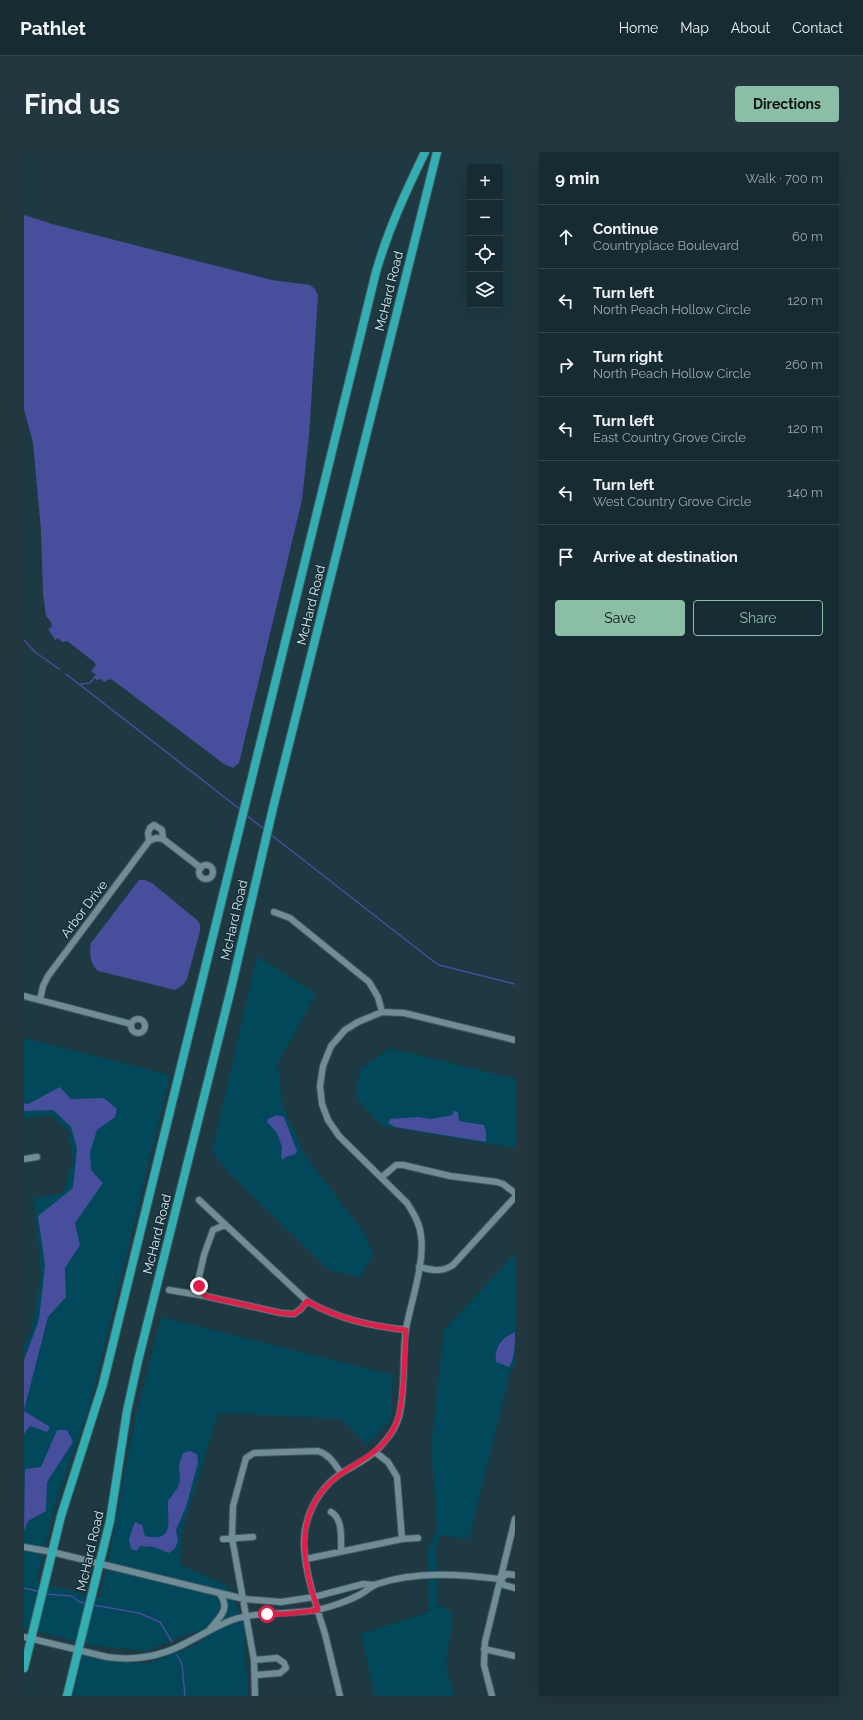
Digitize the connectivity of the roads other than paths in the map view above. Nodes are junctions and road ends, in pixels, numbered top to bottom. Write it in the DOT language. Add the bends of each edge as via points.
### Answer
graph roads {
  1 [pos="425,152"];
  2 [pos="437,152"];
  3 [pos="163,839"];
  4 [pos="149,841"];
  5 [pos="201,868"];
  6 [pos="274,912"];
  7 [pos="24,996"];
  8 [pos="40,1000"];
  9 [pos="382,1012"];
  10 [pos="131,1024"];
  11 [pos="515,1040"];
  12 [pos="37,1158"];
  13 [pos="24,1160"];
  14 [pos="382,1177"];
  15 [pos="515,1193"];
  16 [pos="515,1197"];
  17 [pos="199,1200"];
  18 [pos="225,1225"];
  19 [pos="419,1267"];
  20 [pos="169,1290"];
  21 [pos="205,1296"];
  22 [pos="307,1301"];
  23 [pos="406,1330"];
  24 [pos="375,1452"];
  25 [pos="341,1473"];
  26 [pos="331,1512"];
  27 [pos="515,1519"];
  28 [pos="253,1537"];
  29 [pos="232,1538"];
  30 [pos="418,1538"];
  31 [pos="223,1539"];
  32 [pos="402,1539"];
  33 [pos="24,1547"];
  34 [pos="341,1551"];
  35 [pos="52,1552"];
  36 [pos="306,1559"];
  37 [pos="100,1565"];
  38 [pos="515,1575"];
  39 [pos="500,1580"];
  40 [pos="375,1585"];
  41 [pos="515,1588"];
  42 [pos="219,1593"];
  43 [pos="314,1597"];
  44 [pos="244,1600"];
  45 [pos="318,1610"];
  46 [pos="247,1616"];
  47 [pos="209,1630"];
  48 [pos="27,1638"];
  49 [pos="484,1649"];
  50 [pos="79,1650"];
  51 [pos="515,1656"];
  52 [pos="254,1660"];
  53 [pos="24,1668"];
  54 [pos="256,1675"];
  55 [pos="67,1696"];
  56 [pos="255,1696"];
  57 [pos="340,1696"];
  58 [pos="492,1696"];
  1 -- 35 [label="main road, McHard Road" via="385,240 376,272 103,1384 71,1482"];
  2 -- 37 [label="main road, McHard Road" via="263,847 231,989 138,1361"];
  3 -- 4 [label="street, Arbor Drive"];
  3 -- 4 [label="street" via="162,830 154,825 148,834"];
  3 -- 5 [label="street"];
  4 -- 8 [label="street, Arbor Drive" via="48,976"];
  6 -- 9 [label="street" via="290,918 369,982 378,997"];
  7 -- 8 [label="street"];
  8 -- 10 [label="street"];
  9 -- 11 [label="street" via="409,1014"];
  9 -- 14 [label="street" via="358,1022 338,1038 326,1056 320,1086 322,1104 334,1129"];
  12 -- 13 [label="street"];
  14 -- 15 [label="street" via="396,1165 403,1165 450,1176 497,1182"];
  14 -- 19 [label="street" via="407,1203 415,1216 421,1237"];
  16 -- 19 [label="street" via="453,1265 437,1271"];
  17 -- 18 [label="street"];
  18 -- 21 [label="street" via="213,1230 204,1255 199,1286"];
  18 -- 22 [label="street"];
  19 -- 23 [label="street"];
  20 -- 21 [label="street"];
  21 -- 22 [label="street" via="294,1314"];
  22 -- 23 [label="street" via="326,1312 350,1320"];
  23 -- 24 [label="street" via="399,1416 387,1439"];
  24 -- 25 [label="street"];
  24 -- 32 [label="street" via="388,1462 397,1477"];
  25 -- 29 [label="street" via="326,1453 318,1451 254,1453 246,1458 236,1489"];
  25 -- 36 [label="street" via="321,1492 309,1514 304,1540"];
  26 -- 34 [label="street" via="336,1514 338,1521"];
  27 -- 39 [label="street"];
  28 -- 29 [label="street"];
  29 -- 31 [label="street"];
  29 -- 44 [label="street"];
  30 -- 32 [label="street"];
  32 -- 34 [label="street"];
  33 -- 35 [label="street"];
  34 -- 36 [label="street"];
  35 -- 37 [label="street"];
  35 -- 48 [label="main road, McHard Road" via="38,1610"];
  36 -- 43 [label="street"];
  37 -- 42 [label="street"];
  37 -- 50 [label="main road, McHard Road"];
  38 -- 39 [label="street" via="507,1574"];
  39 -- 40 [label="street" via="467,1575 422,1575"];
  39 -- 41 [label="street" via="504,1585"];
  39 -- 49 [label="street"];
  40 -- 43 [label="street" via="363,1584"];
  40 -- 45 [label="street" via="357,1596"];
  42 -- 44 [label="street"];
  42 -- 47 [label="street" via="225,1607"];
  43 -- 44 [label="street" via="281,1602"];
  43 -- 45 [label="street"];
  44 -- 46 [label="street"];
  45 -- 46 [label="street"];
  45 -- 57 [label="street"];
  46 -- 47 [label="street"];
  46 -- 52 [label="street"];
  47 -- 50 [label="street" via="174,1649 144,1657 119,1658"];
  48 -- 50 [label="street"];
  48 -- 53 [label="main road, McHard Road"];
  49 -- 51 [label="street"];
  49 -- 58 [label="street" via="484,1666"];
  50 -- 55 [label="main road, McHard Road"];
  52 -- 54 [label="street"];
  52 -- 54 [label="street" via="277,1658 286,1668 280,1673"];
  54 -- 56 [label="street"];
}
